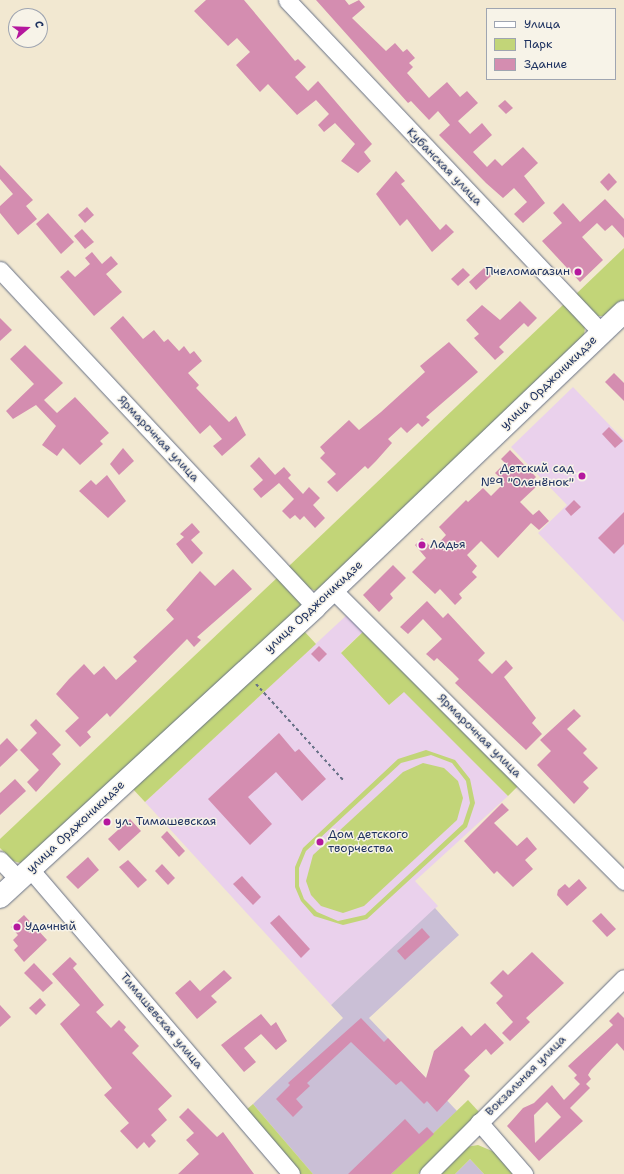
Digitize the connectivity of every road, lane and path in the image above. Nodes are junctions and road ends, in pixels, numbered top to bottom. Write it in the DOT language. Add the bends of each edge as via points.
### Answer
graph roads {
  1 [pos="287,0"];
  2 [pos="0,270"];
  3 [pos="616,324"];
  4 [pos="333,590"];
  5 [pos="315,607"];
  6 [pos="245,672"];
  7 [pos="344,781"];
  8 [pos="0,860"];
  9 [pos="25,875"];
  10 [pos="624,881"];
  11 [pos="0,897"];
  12 [pos="624,978"];
  13 [pos="479,1122"];
  14 [pos="291,1174"];
  15 [pos="428,1174"];
  16 [pos="524,1174"];
  1 -- 3 [label="street, Кубанская улица"];
  2 -- 5 [label="street, Ярмарочная улица"];
  3 -- 4 [label="main road, улица Орджоникидзе"];
  4 -- 5 [label="main road, улица Орджоникидзе"];
  4 -- 10 [label="street, Ярмарочная улица"];
  5 -- 6 [label="main road, улица Орджоникидзе"];
  6 -- 7 [label="path"];
  6 -- 9 [label="main road, улица Орджоникидзе"];
  8 -- 9 [label="street, Тимашевская улица"];
  9 -- 11 [label="main road, улица Орджоникидзе"];
  9 -- 14 [label="street, Тимашевская улица"];
  12 -- 13 [label="street, Вокзальная улица"];
  13 -- 15 [label="street, Вокзальная улица"];
  13 -- 16 [label="street"];
}
